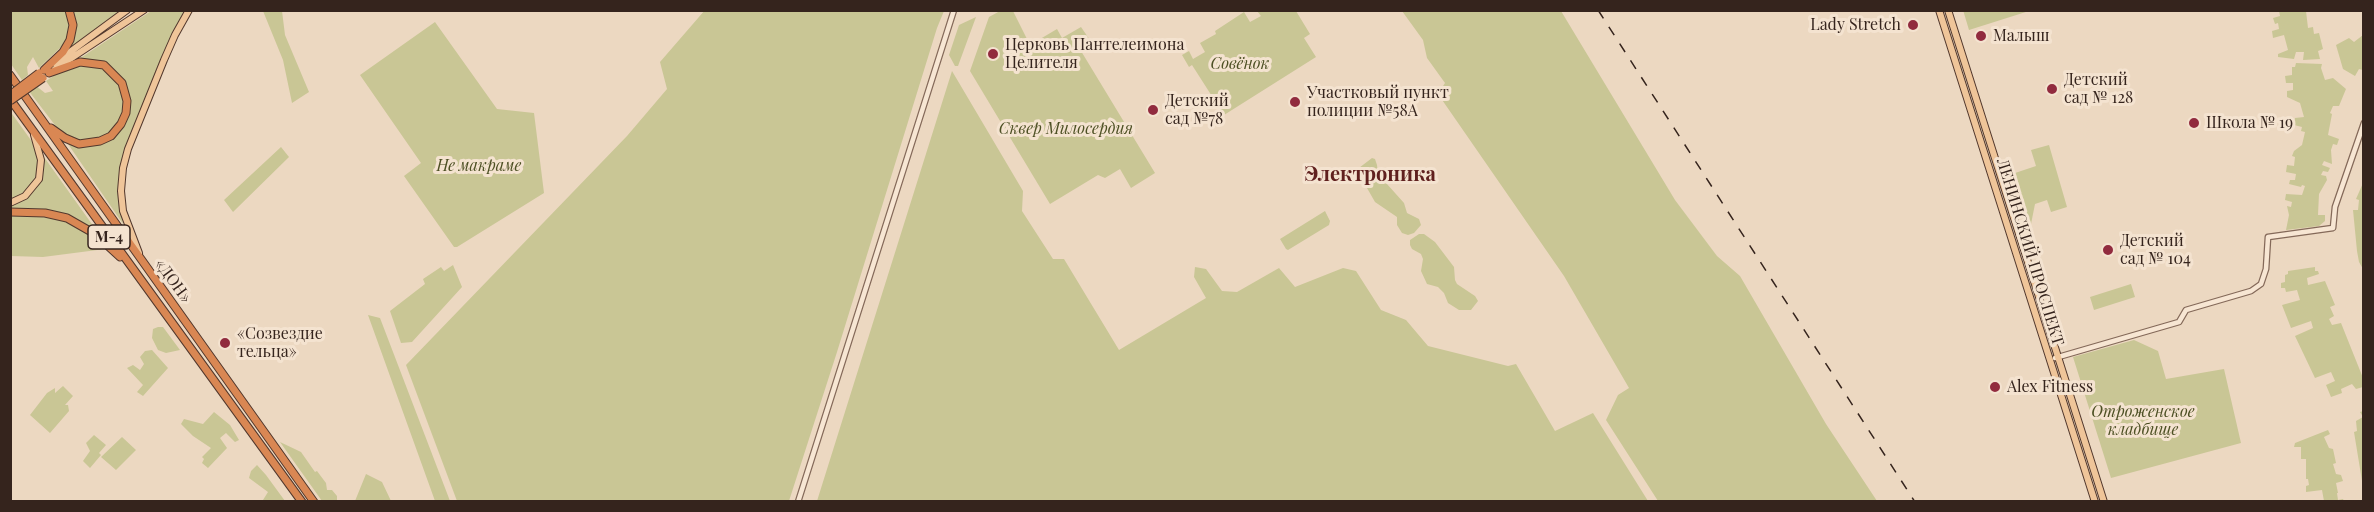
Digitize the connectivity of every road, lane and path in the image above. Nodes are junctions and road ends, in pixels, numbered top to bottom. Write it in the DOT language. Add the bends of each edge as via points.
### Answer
graph roads {
  1 [pos="69,10"];
  2 [pos="127,10"];
  3 [pos="144,10"];
  4 [pos="189,10"];
  5 [pos="954,10"];
  6 [pos="1948,10"];
  7 [pos="1940,11"];
  8 [pos="44,74"];
  9 [pos="10,75"];
  10 [pos="10,98"];
  11 [pos="41,118"];
  12 [pos="2364,123"];
  13 [pos="30,126"];
  14 [pos="10,203"];
  15 [pos="10,212"];
  16 [pos="144,264"];
  17 [pos="130,267"];
  18 [pos="2053,359"];
  19 [pos="302,501"];
  20 [pos="314,501"];
  21 [pos="798,501"];
  22 [pos="2095,501"];
  23 [pos="2104,501"];
  1 -- 8 [label="highway" via="73,25 70,40"];
  2 -- 8 [label="main road"];
  3 -- 8 [label="main road"];
  4 -- 16 [label="main road" via="144,107 122,175 125,218"];
  5 -- 21 [label="street"];
  6 -- 18 [label="main road, ЛЕНИНСКИЙ ПРОСПЕКТ"];
  7 -- 18 [label="main road, ЛЕНИНСКИЙ ПРОСПЕКТ"];
  8 -- 10 [label="highway, bridge"];
  8 -- 11 [label="highway" via="80,62 104,65 122,83 127,101 121,124 111,136 100,141 84,144 65,138"];
  9 -- 11 [label="highway, «ДОН» / М-4"];
  10 -- 13 [label="highway, «ДОН» / М-4"];
  11 -- 16 [label="highway, «ДОН» / М-4"];
  12 -- 18 [label="street" via="2335,207 2333,228 2268,237 2261,284 2251,291 2186,310 2179,322"];
  13 -- 14 [label="main road" via="40,153 41,171 29,193"];
  13 -- 17 [label="highway, «ДОН» / М-4"];
  15 -- 17 [label="highway" via="45,213 74,221 95,234"];
  16 -- 20 [label="highway, «ДОН» / М-4"];
  17 -- 19 [label="highway, «ДОН» / М-4"];
  18 -- 22 [label="main road, ЛЕНИНСКИЙ ПРОСПЕКТ"];
  18 -- 23 [label="main road, ЛЕНИНСКИЙ ПРОСПЕКТ"];
}
